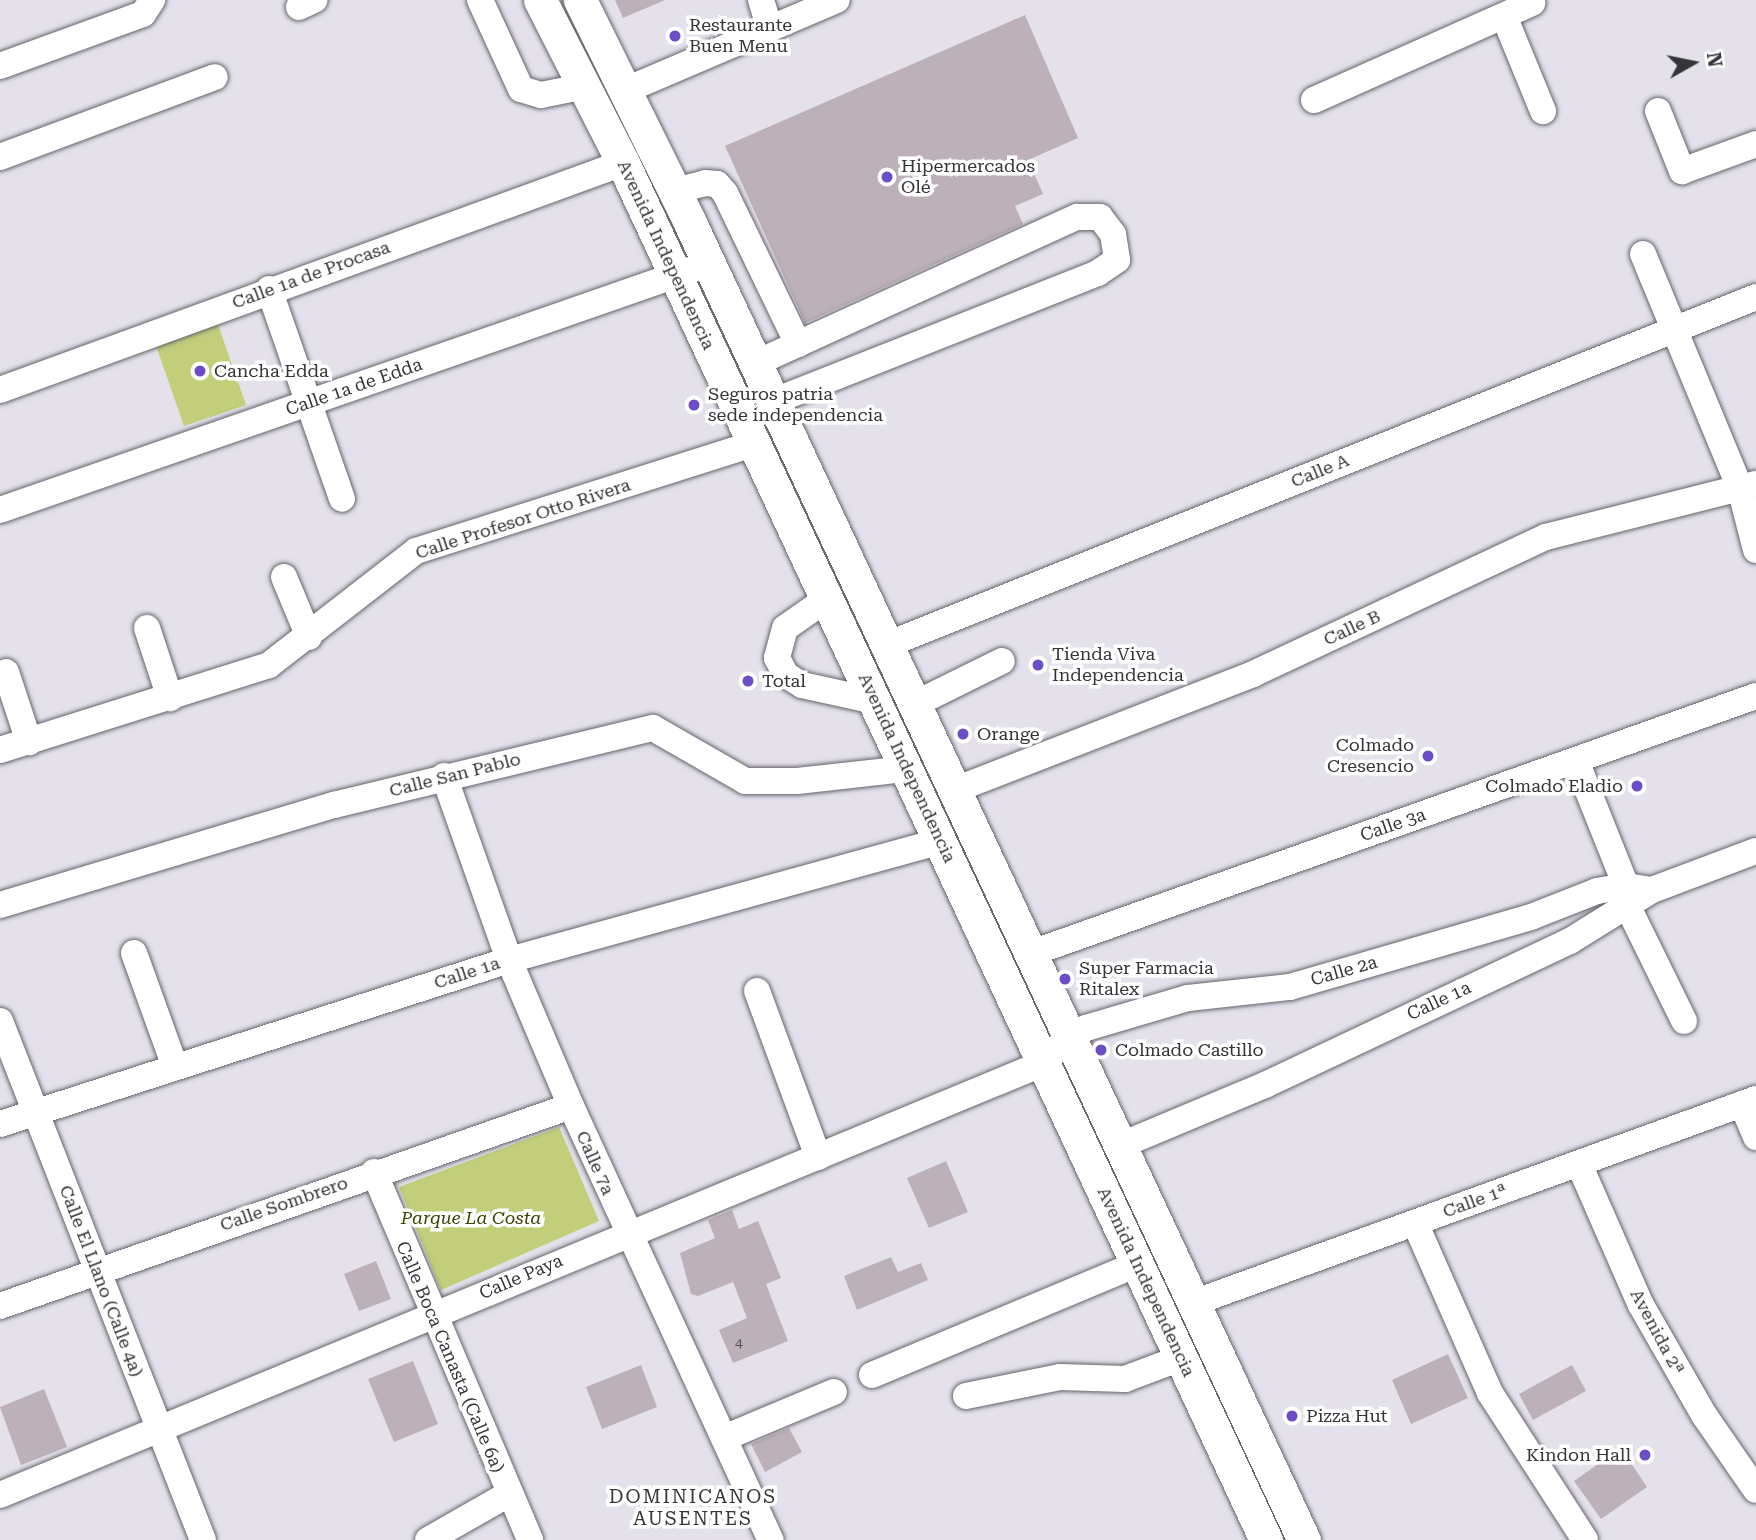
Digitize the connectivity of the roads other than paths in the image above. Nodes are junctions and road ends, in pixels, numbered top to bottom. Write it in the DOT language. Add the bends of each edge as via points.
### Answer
graph roads {
  1 [pos="152,0"];
  2 [pos="480,0"];
  3 [pos="540,0"];
  4 [pos="580,0"];
  5 [pos="761,0"];
  6 [pos="837,0"];
  7 [pos="1534,1"];
  8 [pos="1504,16"];
  9 [pos="770,29"];
  10 [pos="0,66"];
  11 [pos="215,77"];
  12 [pos="586,86"];
  13 [pos="626,90"];
  14 [pos="1314,100"];
  15 [pos="1543,111"];
  16 [pos="1658,111"];
  17 [pos="1756,144"];
  18 [pos="0,156"];
  19 [pos="623,163"];
  20 [pos="674,191"];
  21 [pos="1643,254"];
  22 [pos="708,264"];
  23 [pos="676,275"];
  24 [pos="270,289"];
  25 [pos="1756,297"];
  26 [pos="1674,329"];
  27 [pos="798,344"];
  28 [pos="754,364"];
  29 [pos="0,390"];
  30 [pos="312,401"];
  31 [pos="772,402"];
  32 [pos="754,444"];
  33 [pos="1748,486"];
  34 [pos="342,499"];
  35 [pos="0,510"];
  36 [pos="813,529"];
  37 [pos="1756,550"];
  38 [pos="284,577"];
  39 [pos="828,598"];
  40 [pos="147,628"];
  41 [pos="309,637"];
  42 [pos="884,646"];
  43 [pos="1002,661"];
  44 [pos="6,672"];
  45 [pos="1756,696"];
  46 [pos="170,698"];
  47 [pos="898,698"];
  48 [pos="29,741"];
  49 [pos="0,750"];
  50 [pos="1576,761"];
  51 [pos="906,769"];
  52 [pos="444,776"];
  53 [pos="952,790"];
  54 [pos="940,841"];
  55 [pos="1756,851"];
  56 [pos="1635,894"];
  57 [pos="0,905"];
  58 [pos="134,953"];
  59 [pos="1029,954"];
  60 [pos="509,960"];
  61 [pos="757,991"];
  62 [pos="0,1021"];
  63 [pos="1684,1021"];
  64 [pos="1068,1036"];
  65 [pos="1044,1062"];
  66 [pos="175,1067"];
  67 [pos="1749,1101"];
  68 [pos="570,1106"];
  69 [pos="36,1112"];
  70 [pos="0,1124"];
  71 [pos="1756,1138"];
  72 [pos="1119,1146"];
  73 [pos="818,1157"];
  74 [pos="1579,1164"];
  75 [pos="374,1172"];
  76 [pos="1415,1223"];
  77 [pos="626,1233"];
  78 [pos="1137,1264"];
  79 [pos="97,1269"];
  80 [pos="1194,1303"];
  81 [pos="0,1306"];
  82 [pos="430,1315"];
  83 [pos="1181,1358"];
  84 [pos="872,1375"];
  85 [pos="834,1392"];
  86 [pos="966,1396"];
  87 [pos="157,1425"];
  88 [pos="724,1438"];
  89 [pos="1756,1490"];
  90 [pos="0,1494"];
  91 [pos="507,1495"];
  92 [pos="202,1540"];
  93 [pos="428,1540"];
  94 [pos="530,1540"];
  95 [pos="771,1540"];
  96 [pos="1266,1540"];
  97 [pos="1304,1540"];
  98 [pos="1585,1540"];
  1 -- 10 [label="street" via="143,14"];
  2 -- 12 [label="street" via="521,89 541,95"];
  3 -- 12 [label="main road, Avenida Independencia"];
  4 -- 13 [label="main road, Avenida Independencia"];
  5 -- 9 [label="street"];
  6 -- 9 [label="street"];
  7 -- 8 [label="street"];
  8 -- 14 [label="street"];
  8 -- 15 [label="street"];
  9 -- 13 [label="street"];
  11 -- 18 [label="street"];
  12 -- 19 [label="main road, Avenida Independencia"];
  13 -- 20 [label="main road, Avenida Independencia"];
  16 -- 17 [label="street" via="1682,172"];
  19 -- 23 [label="main road, Avenida Independencia"];
  19 -- 24 [label="street, Calle 1a de Procasa"];
  20 -- 22 [label="main road, Avenida Independencia"];
  20 -- 27 [label="street" via="705,183 725,193"];
  21 -- 26 [label="street"];
  22 -- 23 [label="street, Calle 1a de Edda"];
  22 -- 28 [label="main road, Avenida Independencia"];
  23 -- 30 [label="street, Calle 1a de Edda"];
  23 -- 32 [label="main road, Avenida Independencia"];
  24 -- 29 [label="street, Calle 1a de Procasa"];
  24 -- 30 [label="street"];
  25 -- 26 [label="street, Calle A"];
  26 -- 33 [label="street"];
  26 -- 42 [label="street, Calle A"];
  27 -- 28 [label="street"];
  27 -- 31 [label="street" via="1077,217 1100,217 1120,252 1098,273"];
  28 -- 31 [label="main road, Avenida Independencia"];
  30 -- 34 [label="street"];
  30 -- 35 [label="street, Calle 1a de Edda"];
  31 -- 36 [label="main road, Avenida Independencia"];
  32 -- 36 [label="main road, Avenida Independencia"];
  32 -- 41 [label="street, Calle Profesor Otto Rivera" via="416,551"];
  33 -- 37 [label="street"];
  33 -- 53 [label="street, Calle B" via="1546,537 1253,674"];
  36 -- 39 [label="main road, Avenida Independencia"];
  36 -- 42 [label="main road, Avenida Independencia"];
  38 -- 41 [label="street"];
  39 -- 47 [label="main road, Avenida Independencia"];
  39 -- 47 [label="street" via="785,628 777,658 786,675 803,685"];
  40 -- 46 [label="street"];
  41 -- 46 [label="street, Calle Profesor Otto Rivera" via="269,665"];
  42 -- 47 [label="main road, Avenida Independencia"];
  43 -- 47 [label="street"];
  44 -- 48 [label="street"];
  45 -- 50 [label="street, Calle 3a"];
  46 -- 48 [label="street, Calle Profesor Otto Rivera"];
  47 -- 51 [label="main road, Avenida Independencia"];
  47 -- 53 [label="main road, Avenida Independencia"];
  48 -- 49 [label="street, Calle Profesor Otto Rivera"];
  50 -- 56 [label="street"];
  50 -- 59 [label="street, Calle 3a"];
  51 -- 52 [label="street, Calle San Pablo" via="797,781 745,781 653,728"];
  51 -- 54 [label="main road, Avenida Independencia"];
  52 -- 57 [label="street, Calle San Pablo" via="210,839"];
  52 -- 60 [label="street, Calle 7a"];
  53 -- 59 [label="main road, Avenida Independencia"];
  54 -- 60 [label="street, Calle 1a"];
  54 -- 65 [label="main road, Avenida Independencia"];
  55 -- 56 [label="street, Calle 1a"];
  56 -- 63 [label="street"];
  56 -- 64 [label="street, Calle 2a" via="1290,987 1142,1009"];
  56 -- 72 [label="street, Calle 1a" via="1570,940 1265,1085"];
  58 -- 66 [label="street"];
  59 -- 64 [label="main road, Avenida Independencia"];
  60 -- 66 [label="street, Calle 1a"];
  60 -- 68 [label="street, Calle 7a"];
  61 -- 73 [label="street"];
  62 -- 69 [label="street, Calle El Llano (Calle 4a)"];
  64 -- 65 [label="street, Calle 2a"];
  64 -- 72 [label="main road, Avenida Independencia"];
  65 -- 73 [label="street, Calle Paya"];
  65 -- 78 [label="main road, Avenida Independencia"];
  66 -- 69 [label="street, Calle 1a"];
  67 -- 71 [label="street"];
  67 -- 74 [label="street, Calle 1ª"];
  68 -- 75 [label="street, Calle Sombrero"];
  68 -- 77 [label="street, Calle 7a"];
  69 -- 70 [label="street, Calle 1a"];
  69 -- 79 [label="street, Calle El Llano (Calle 4a)"];
  72 -- 80 [label="main road, Avenida Independencia"];
  73 -- 77 [label="street, Calle Paya"];
  74 -- 76 [label="street, Calle 1ª"];
  74 -- 89 [label="street, Avenida 2ª" via="1647,1317 1704,1415"];
  75 -- 79 [label="street, Calle Sombrero"];
  75 -- 82 [label="street, Calle Boca Canasta (Calle 6a)"];
  76 -- 80 [label="street, Calle 1ª"];
  76 -- 98 [label="street" via="1490,1393"];
  77 -- 82 [label="street, Calle Paya"];
  77 -- 88 [label="street, Calle 7a"];
  78 -- 83 [label="main road, Avenida Independencia"];
  78 -- 84 [label="street"];
  79 -- 81 [label="street, Calle Sombrero"];
  79 -- 87 [label="street, Calle El Llano (Calle 4a)"];
  80 -- 97 [label="main road, Avenida Independencia"];
  82 -- 87 [label="street, Calle Paya"];
  82 -- 91 [label="street, Calle Boca Canasta (Calle 6a)"];
  83 -- 86 [label="street" via="1125,1380 1060,1377"];
  83 -- 96 [label="main road, Avenida Independencia"];
  85 -- 88 [label="street"];
  87 -- 90 [label="street, Calle Paya"];
  87 -- 92 [label="street, Calle El Llano (Calle 4a)"];
  88 -- 95 [label="street, Calle 7a"];
  91 -- 93 [label="street"];
  91 -- 94 [label="street, Calle Boca Canasta (Calle 6a)"];
}
